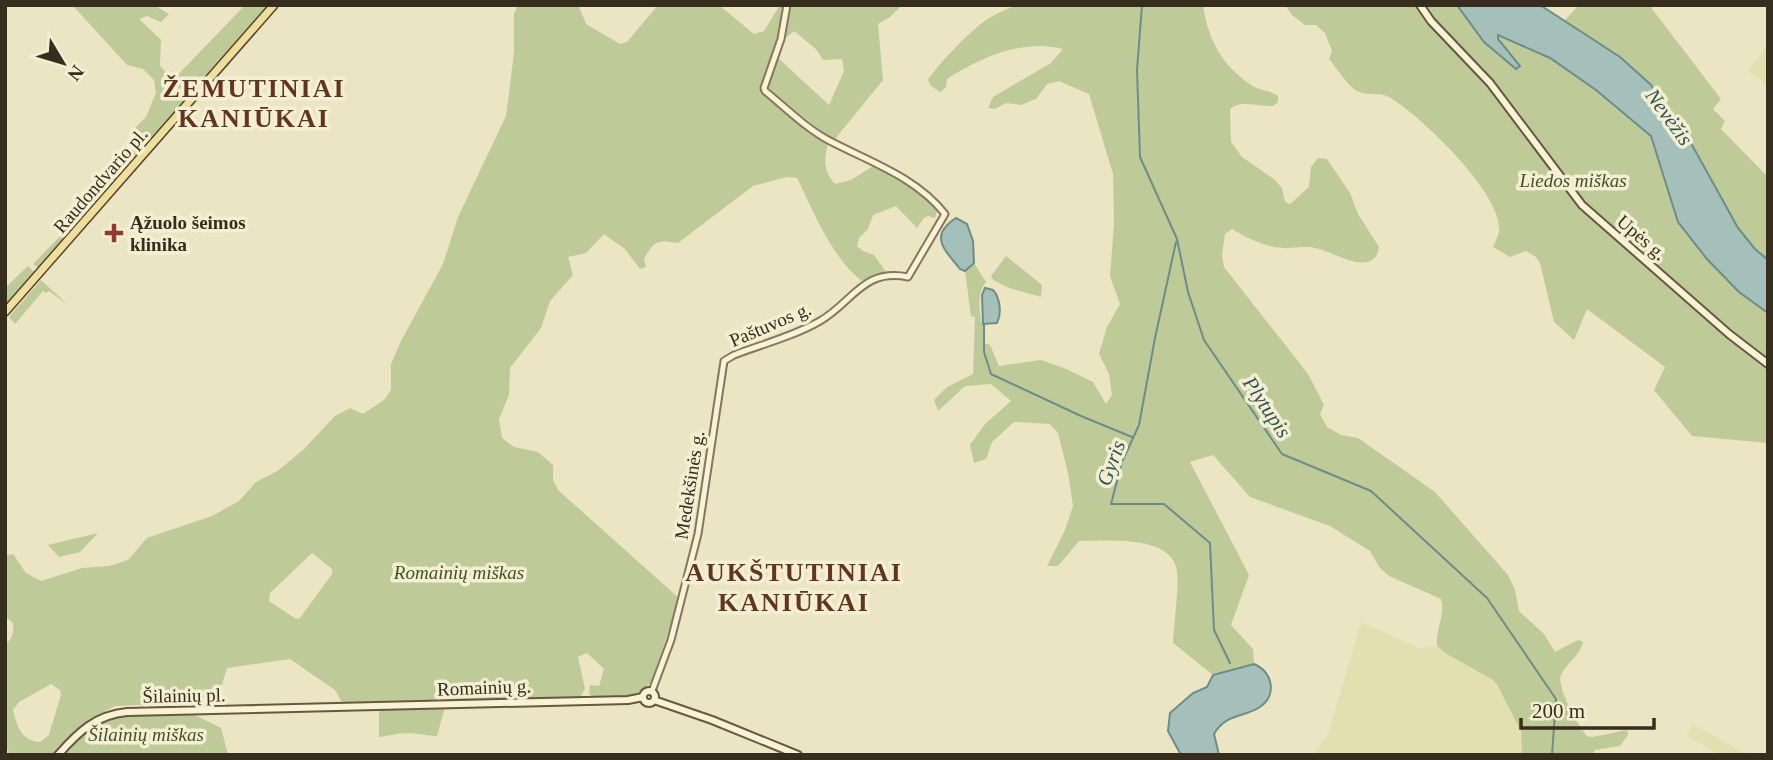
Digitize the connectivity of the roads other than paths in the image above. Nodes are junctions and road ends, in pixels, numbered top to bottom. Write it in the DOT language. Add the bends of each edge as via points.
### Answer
graph roads {
  1 [pos="274,5"];
  2 [pos="787,5"];
  3 [pos="1420,5"];
  4 [pos="5,312"];
  5 [pos="724,361"];
  6 [pos="1768,364"];
  7 [pos="652,691"];
  8 [pos="643,697"];
  9 [pos="654,700"];
  10 [pos="326,709"];
  11 [pos="58,755"];
  12 [pos="798,755"];
  1 -- 4 [label="main road, Raudondvario pl."];
  2 -- 5 [label="street, Paštuvos g." via="765,91 824,137 917,186 945,214 908,277 873,279 821,320"];
  3 -- 6 [label="main road, Upės g." via="1490,83 1582,205"];
  5 -- 7 [label="street, Medekšinės g." via="698,534 671,640"];
  7 -- 8 [label="main road"];
  7 -- 9 [label="main road"];
  8 -- 9 [label="main road" via="648,703"];
  8 -- 10 [label="main road, Romainių g."];
  9 -- 12 [label="main road"];
  10 -- 11 [label="main road, Šilainių pl." via="109,714 83,728"];
}
